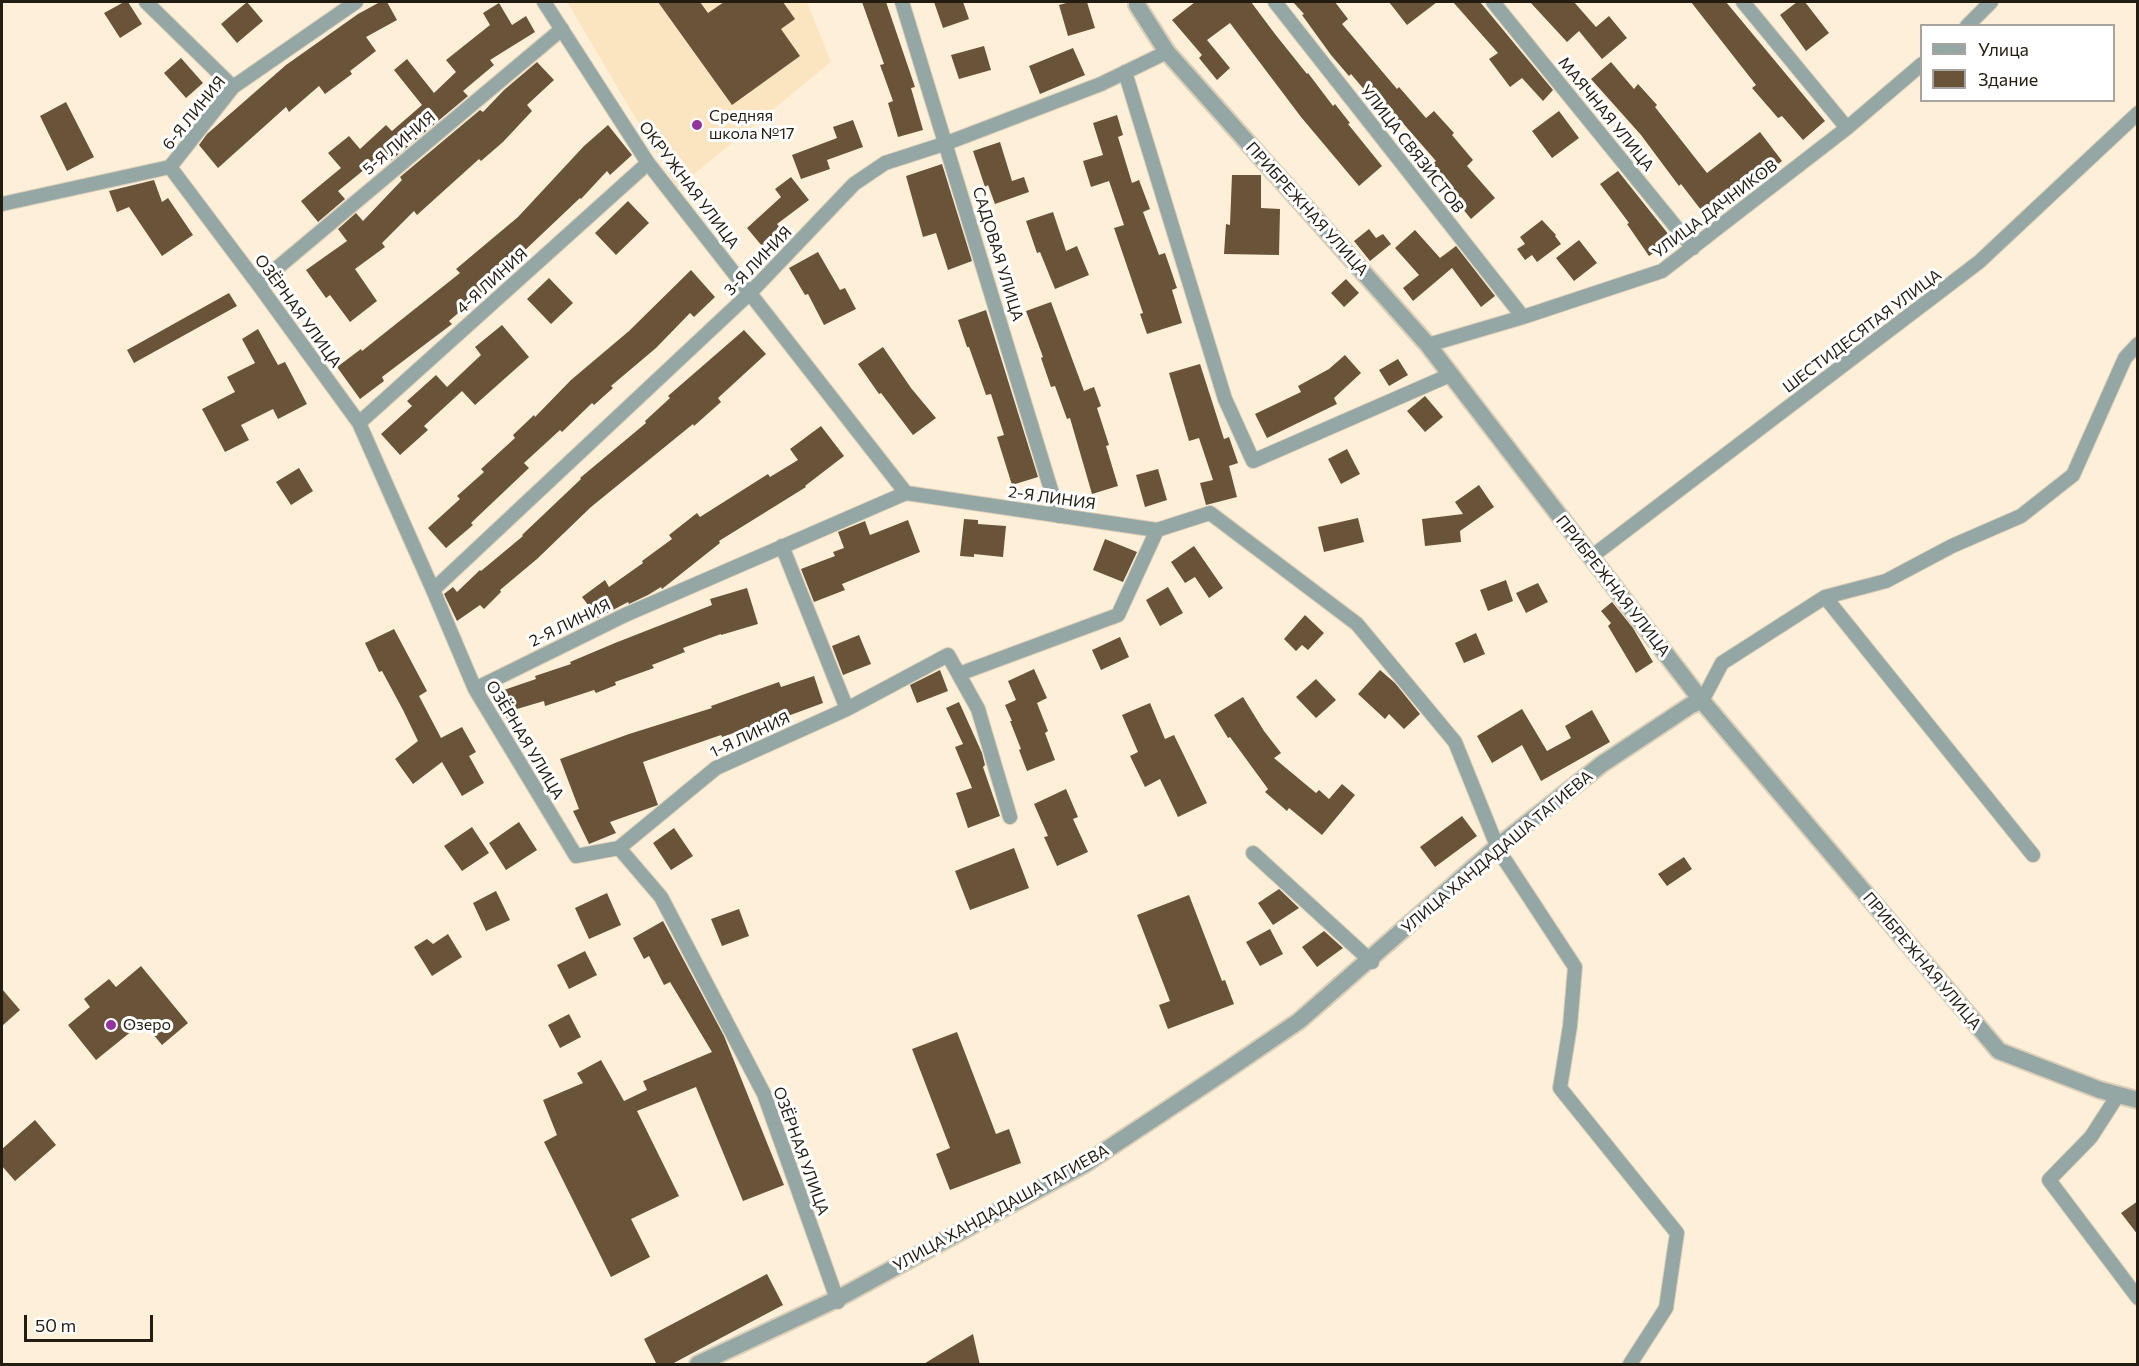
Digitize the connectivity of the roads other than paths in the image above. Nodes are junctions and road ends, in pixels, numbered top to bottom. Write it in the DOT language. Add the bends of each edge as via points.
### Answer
graph roads {
  1 [pos="146,2"];
  2 [pos="356,2"];
  3 [pos="544,2"];
  4 [pos="903,2"];
  5 [pos="1275,2"];
  6 [pos="1493,2"];
  7 [pos="1743,2"];
  8 [pos="1972,2"];
  9 [pos="1991,2"];
  10 [pos="1138,3"];
  11 [pos="1982,13"];
  12 [pos="1969,24"];
  13 [pos="562,29"];
  14 [pos="1167,52"];
  15 [pos="1920,66"];
  16 [pos="1125,72"];
  17 [pos="233,87"];
  18 [pos="2138,113"];
  19 [pos="1847,128"];
  20 [pos="947,142"];
  21 [pos="648,163"];
  22 [pos="170,167"];
  23 [pos="2,204"];
  24 [pos="1693,248"];
  25 [pos="258,284"];
  26 [pos="750,293"];
  27 [pos="1523,317"];
  28 [pos="2138,344"];
  29 [pos="1428,345"];
  30 [pos="1450,375"];
  31 [pos="358,423"];
  32 [pos="906,493"];
  33 [pos="1059,516"];
  34 [pos="1157,530"];
  35 [pos="782,546"];
  36 [pos="1591,557"];
  37 [pos="433,590"];
  38 [pos="1825,597"];
  39 [pos="958,674"];
  40 [pos="475,689"];
  41 [pos="1702,701"];
  42 [pos="847,709"];
  43 [pos="1010,817"];
  44 [pos="619,848"];
  45 [pos="1498,849"];
  46 [pos="1253,852"];
  47 [pos="2032,855"];
  48 [pos="1371,961"];
  49 [pos="2118,1095"];
  50 [pos="2138,1100"];
  51 [pos="2138,1298"];
  52 [pos="838,1301"];
  53 [pos="698,1365"];
  54 [pos="707,1365"];
  55 [pos="1630,1365"];
  1 -- 17 [label="street"];
  2 -- 17 [label="street, 6-Я ЛИНИЯ"];
  3 -- 13 [label="street, ОКРУЖНАЯ УЛИЦА"];
  4 -- 20 [label="street, САДОВАЯ УЛИЦА"];
  5 -- 27 [label="street, УЛИЦА СВЯЗИСТОВ"];
  6 -- 24 [label="street, МАЯЧНАЯ УЛИЦА"];
  7 -- 19 [label="street"];
  8 -- 11 [label="street"];
  9 -- 11 [label="street"];
  10 -- 14 [label="street, ПРИБРЕЖНАЯ УЛИЦА"];
  11 -- 12 [label="street"];
  13 -- 21 [label="street, ОКРУЖНАЯ УЛИЦА"];
  13 -- 25 [label="street, 5-Я ЛИНИЯ"];
  14 -- 16 [label="street, 3-Я ЛИНИЯ"];
  14 -- 29 [label="street, ПРИБРЕЖНАЯ УЛИЦА"];
  15 -- 19 [label="street, УЛИЦА ДАЧНИКОВ"];
  16 -- 20 [label="street, 3-Я ЛИНИЯ"];
  16 -- 30 [label="street" via="1225,399 1253,461"];
  17 -- 22 [label="street, 6-Я ЛИНИЯ"];
  18 -- 36 [label="street, ШЕСТИДЕСЯТАЯ УЛИЦА" via="1979,262"];
  19 -- 24 [label="street, УЛИЦА ДАЧНИКОВ"];
  20 -- 26 [label="street, 3-Я ЛИНИЯ" via="885,163 854,184"];
  20 -- 33 [label="street, САДОВАЯ УЛИЦА"];
  21 -- 26 [label="street, ОКРУЖНАЯ УЛИЦА"];
  21 -- 31 [label="street, 4-Я ЛИНИЯ"];
  22 -- 23 [label="street, 6-Я ЛИНИЯ"];
  22 -- 25 [label="street, ОЗЁРНАЯ УЛИЦА"];
  24 -- 27 [label="street, УЛИЦА ДАЧНИКОВ" via="1662,272"];
  25 -- 31 [label="street, ОЗЁРНАЯ УЛИЦА"];
  26 -- 32 [label="street, ОКРУЖНАЯ УЛИЦА"];
  26 -- 37 [label="street, 3-Я ЛИНИЯ"];
  27 -- 29 [label="street, УЛИЦА ДАЧНИКОВ"];
  28 -- 38 [label="street" via="2125,357 2073,475 2020,516 1886,581"];
  29 -- 30 [label="street, ПРИБРЕЖНАЯ УЛИЦА"];
  30 -- 36 [label="street, ПРИБРЕЖНАЯ УЛИЦА"];
  31 -- 37 [label="street, ОЗЁРНАЯ УЛИЦА"];
  32 -- 33 [label="street, 2-Я ЛИНИЯ"];
  32 -- 35 [label="street, 2-Я ЛИНИЯ"];
  33 -- 34 [label="street, 2-Я ЛИНИЯ"];
  34 -- 39 [label="street" via="1118,615"];
  34 -- 45 [label="street, 2-Я ЛИНИЯ" via="1210,513 1358,624 1455,742"];
  35 -- 40 [label="street, 2-Я ЛИНИЯ" via="625,615"];
  35 -- 42 [label="street"];
  36 -- 41 [label="street, ПРИБРЕЖНАЯ УЛИЦА"];
  37 -- 40 [label="street, ОЗЁРНАЯ УЛИЦА"];
  38 -- 41 [label="street" via="1722,663"];
  38 -- 47 [label="street"];
  39 -- 42 [label="street, 1-Я ЛИНИЯ" via="948,655"];
  39 -- 43 [label="street" via="978,709"];
  40 -- 44 [label="street, ОЗЁРНАЯ УЛИЦА" via="576,856"];
  41 -- 45 [label="street, УЛИЦА ХАНДАДАША ТАГИЕВА" via="1604,766"];
  41 -- 49 [label="street, ПРИБРЕЖНАЯ УЛИЦА" via="1999,1052"];
  42 -- 44 [label="street, 1-Я ЛИНИЯ" via="716,768"];
  44 -- 52 [label="street, ОЗЁРНАЯ УЛИЦА" via="661,897 764,1094"];
  45 -- 48 [label="street, УЛИЦА ХАНДАДАША ТАГИЕВА"];
  45 -- 55 [label="street" via="1575,967 1560,1088 1677,1233 1666,1308"];
  46 -- 48 [label="street"];
  48 -- 52 [label="street, УЛИЦА ХАНДАДАША ТАГИЕВА" via="1296,1028 1084,1169"];
  49 -- 50 [label="street, ПРИБРЕЖНАЯ УЛИЦА"];
  49 -- 51 [label="street" via="2091,1137 2049,1180"];
  52 -- 53 [label="street, УЛИЦА ХАНДАДАША ТАГИЕВА"];
  52 -- 54 [label="street, УЛИЦА ХАНДАДАША ТАГИЕВА"];
}
